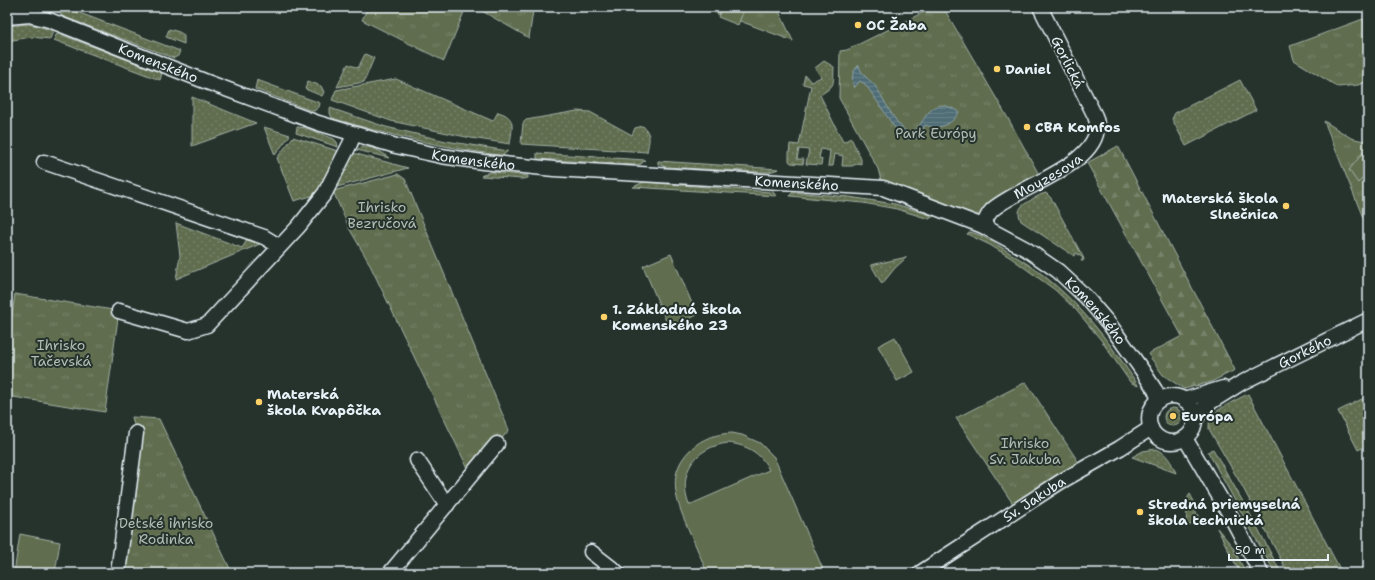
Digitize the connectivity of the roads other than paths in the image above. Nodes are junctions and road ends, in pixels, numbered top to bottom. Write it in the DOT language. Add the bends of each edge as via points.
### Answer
graph roads {
  1 [pos="1040,7"];
  2 [pos="26,11"];
  3 [pos="7,17"];
  4 [pos="1095,116"];
  5 [pos="354,134"];
  6 [pos="44,162"];
  7 [pos="982,226"];
  8 [pos="279,246"];
  9 [pos="119,311"];
  10 [pos="1368,320"];
  11 [pos="1241,383"];
  12 [pos="1159,400"];
  13 [pos="1184,400"];
  14 [pos="1194,420"];
  15 [pos="1151,428"];
  16 [pos="136,433"];
  17 [pos="1185,438"];
  18 [pos="497,444"];
  19 [pos="417,460"];
  20 [pos="447,505"];
  21 [pos="591,552"];
  22 [pos="118,573"];
  23 [pos="390,573"];
  24 [pos="618,573"];
  25 [pos="920,573"];
  26 [pos="1261,573"];
  1 -- 4 [label="street, Gorlická"];
  2 -- 3 [label="street, Komenského"];
  2 -- 5 [label="street, Komenského" via="255,100"];
  4 -- 7 [label="street, Moyzesova" via="1098,125 1096,136 1088,148 1068,167 1008,198 990,211"];
  5 -- 7 [label="street, Komenského" via="441,156 515,166 883,188"];
  5 -- 8 [label="street" via="325,193 302,223"];
  6 -- 8 [label="street" via="264,237"];
  7 -- 12 [label="street, Komenského" via="1039,258 1058,271 1086,297 1132,354"];
  8 -- 9 [label="street" via="207,325 188,331"];
  10 -- 11 [label="street, Gorkého"];
  11 -- 13 [label="street, Gorkého"];
  11 -- 14 [label="street, Gorkého" via="1206,405"];
  12 -- 13 [label="street" via="1171,396"];
  12 -- 15 [label="street" via="1149,416"];
  13 -- 14 [label="street" via="1194,412"];
  14 -- 17 [label="street" via="1193,428"];
  15 -- 17 [label="street" via="1160,439 1175,442"];
  15 -- 25 [label="street, Sv. Jakuba" via="1060,482"];
  16 -- 22 [label="street"];
  17 -- 26 [label="street"];
  18 -- 20 [label="street"];
  19 -- 20 [label="street"];
  20 -- 23 [label="street"];
  21 -- 24 [label="street"];
}
